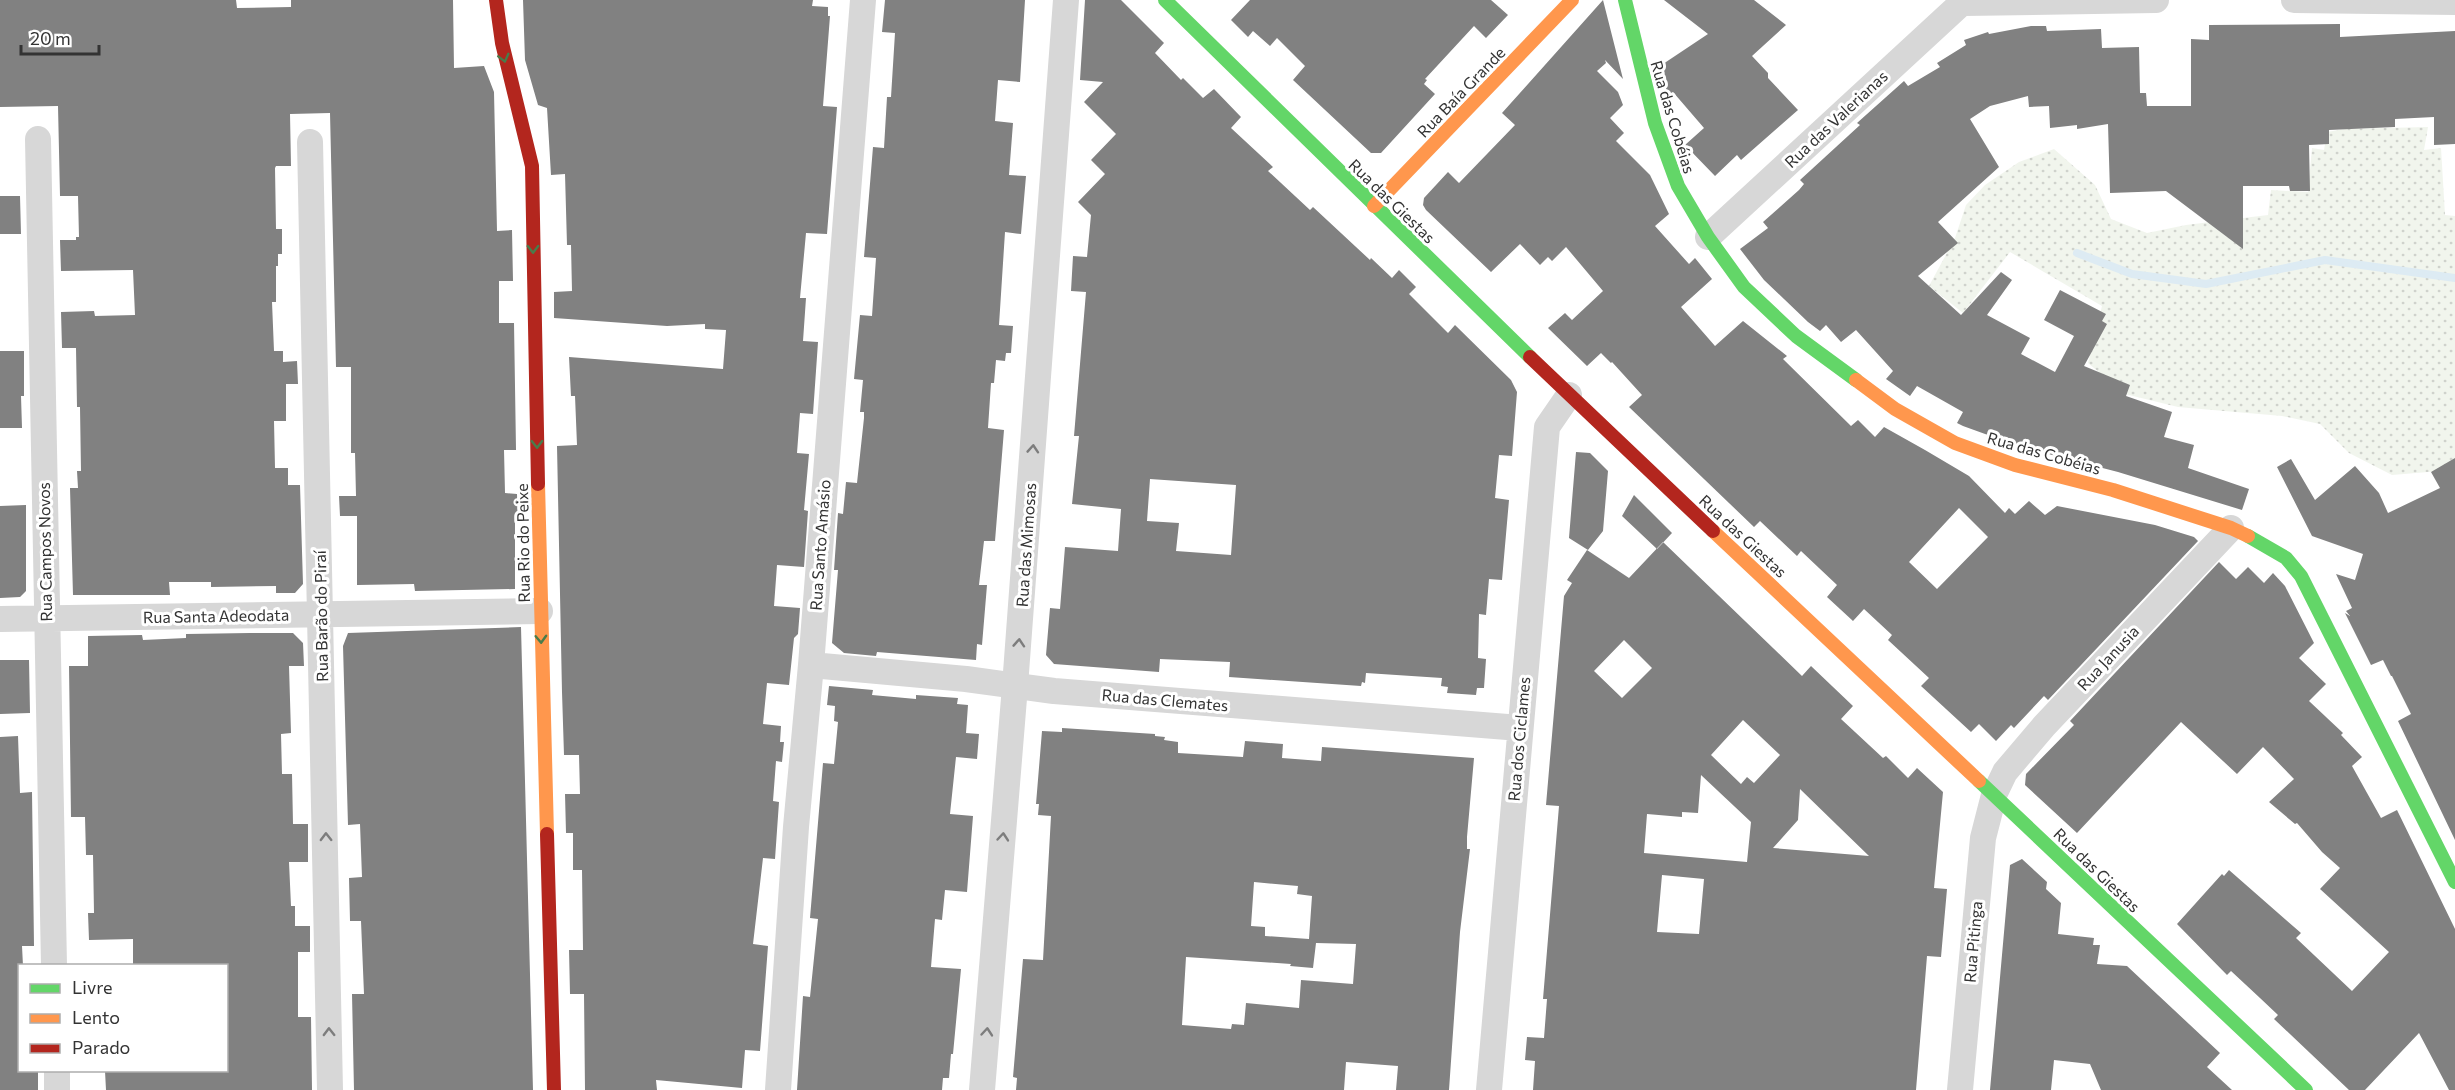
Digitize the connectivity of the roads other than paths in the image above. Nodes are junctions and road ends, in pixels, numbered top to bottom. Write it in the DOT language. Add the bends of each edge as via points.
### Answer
graph roads {
  1 [pos="496,0"];
  2 [pos="863,0"];
  3 [pos="1066,0"];
  4 [pos="1165,0"];
  5 [pos="1572,0"];
  6 [pos="1625,0"];
  7 [pos="2156,0"];
  8 [pos="2294,0"];
  9 [pos="1964,1"];
  10 [pos="2455,2"];
  11 [pos="38,139"];
  12 [pos="310,142"];
  13 [pos="1374,206"];
  14 [pos="1708,237"];
  15 [pos="1569,395"];
  16 [pos="2231,528"];
  17 [pos="540,611"];
  18 [pos="321,615"];
  19 [pos="0,618"];
  20 [pos="46,618"];
  21 [pos="811,665"];
  22 [pos="1015,686"];
  23 [pos="1520,728"];
  24 [pos="1994,795"];
  25 [pos="2455,882"];
  26 [pos="54,964"];
  27 [pos="57,1072"];
  28 [pos="57,1090"];
  29 [pos="330,1090"];
  30 [pos="554,1090"];
  31 [pos="778,1090"];
  32 [pos="982,1090"];
  33 [pos="1489,1090"];
  34 [pos="1960,1090"];
  35 [pos="2306,1090"];
  1 -- 17 [label="street, Rua Rio do Peixe, one-way" via="502,50 527,133 532,166"];
  2 -- 21 [label="street, Rua Santo Amásio"];
  22 -- 3 [label="street, Rua das Mimosas, one-way"];
  4 -- 13 [label="street, Rua das Giestas"];
  5 -- 13 [label="street, Rua Baía Grande"];
  6 -- 14 [label="street, Rua das Cobéias" via="1655,123 1678,186"];
  7 -- 9 [label="street"];
  8 -- 10 [label="street"];
  9 -- 14 [label="street, Rua das Valerianas"];
  11 -- 20 [label="street, Rua Campos Novos"];
  12 -- 18 [label="street, Rua Barão do Piraí"];
  13 -- 15 [label="street, Rua das Giestas"];
  14 -- 16 [label="street, Rua das Cobéias" via="1744,287 1796,336 1895,409 1955,443 2015,465 2113,490"];
  15 -- 23 [label="street, Rua dos Ciclames" via="1547,427"];
  15 -- 24 [label="street, Rua das Giestas"];
  16 -- 24 [label="street, Rua Janusia" via="2044,726 2005,772"];
  16 -- 25 [label="street, Rua das Cobéias" via="2286,558 2301,576"];
  17 -- 18 [label="street, Rua Santa Adeodata"];
  17 -- 30 [label="street, Rua Rio do Peixe, one-way"];
  18 -- 20 [label="street, Rua Santa Adeodata"];
  29 -- 18 [label="street, Rua Barão do Piraí, one-way"];
  19 -- 20 [label="street, Rua Santa Adeodata"];
  20 -- 26 [label="street, Rua Campos Novos"];
  21 -- 22 [label="street, Rua das Clemates"];
  21 -- 31 [label="street, Rua Santo Amásio"];
  22 -- 23 [label="street, Rua das Clemates"];
  32 -- 22 [label="street, Rua das Mimosas, one-way"];
  23 -- 33 [label="street, Rua dos Ciclames"];
  24 -- 34 [label="street, Rua Pitinga" via="1983,838"];
  24 -- 35 [label="street, Rua das Giestas"];
  27 -- 28 [label="street"];
}
